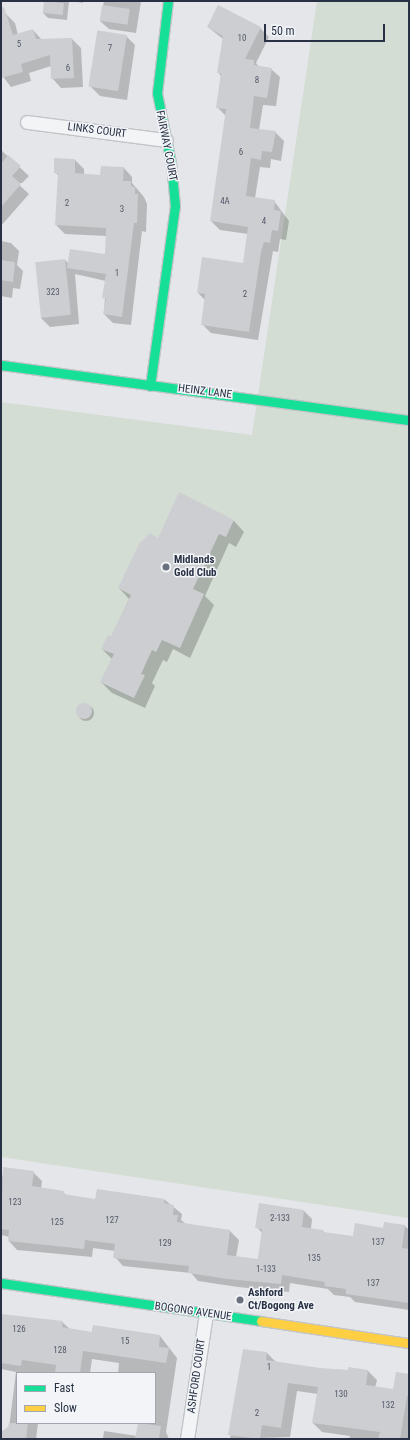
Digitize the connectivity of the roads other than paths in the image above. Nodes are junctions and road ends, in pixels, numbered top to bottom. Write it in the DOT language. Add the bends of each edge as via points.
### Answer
graph roads {
  1 [pos="168,1"];
  2 [pos="27,122"];
  3 [pos="166,140"];
  4 [pos="1,365"];
  5 [pos="150,386"];
  6 [pos="409,420"];
  7 [pos="1,1283"];
  8 [pos="206,1314"];
  9 [pos="409,1343"];
  10 [pos="187,1439"];
  1 -- 3 [label="street, FAIRWAY COURT" via="157,84"];
  2 -- 3 [label="street, LINKS COURT"];
  3 -- 5 [label="street, FAIRWAY COURT" via="173,176 174,226"];
  4 -- 5 [label="street, HEINZ LANE"];
  5 -- 6 [label="street, HEINZ LANE"];
  7 -- 8 [label="street, BOGONG AVENUE"];
  8 -- 9 [label="street, BOGONG AVENUE"];
  8 -- 10 [label="street, ASHFORD COURT"];
}
